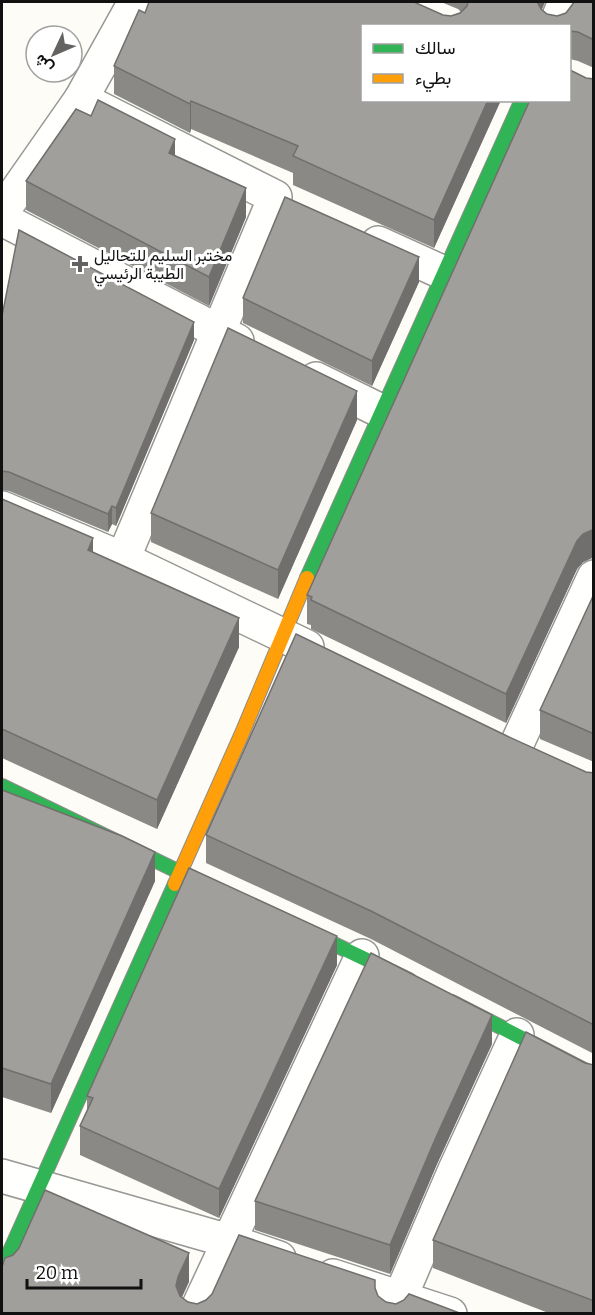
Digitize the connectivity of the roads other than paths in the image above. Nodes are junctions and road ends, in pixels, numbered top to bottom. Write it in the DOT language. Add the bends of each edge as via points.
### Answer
graph roads {
  1 [pos="135,2"];
  2 [pos="565,2"];
  3 [pos="556,24"];
  4 [pos="81,99"];
  5 [pos="521,102"];
  6 [pos="275,197"];
  7 [pos="2,212"];
  8 [pos="307,212"];
  9 [pos="2,219"];
  10 [pos="349,230"];
  11 [pos="444,273"];
  12 [pos="219,332"];
  13 [pos="259,352"];
  14 [pos="290,367"];
  15 [pos="381,411"];
  16 [pos="2,508"];
  17 [pos="123,559"];
  18 [pos="592,583"];
  19 [pos="282,635"];
  20 [pos="335,661"];
  21 [pos="484,733"];
  22 [pos="515,748"];
  23 [pos="544,761"];
  24 [pos="2,786"];
  25 [pos="180,872"];
  26 [pos="212,887"];
  27 [pos="287,922"];
  28 [pos="362,956"];
  29 [pos="424,988"];
  30 [pos="445,998"];
  31 [pos="517,1035"];
  32 [pos="594,1075"];
  33 [pos="2,1176"];
  34 [pos="39,1187"];
  35 [pos="229,1241"];
  36 [pos="2,1269"];
  37 [pos="397,1306"];
  38 [pos="195,1314"];
  39 [pos="450,1314"];
  1 -- 4 [label="street"];
  2 -- 3 [label="street"];
  4 -- 6 [label="street"];
  4 -- 7 [label="street"];
  5 -- 11 [label="street"];
  6 -- 8 [label="street"];
  6 -- 12 [label="street"];
  9 -- 12 [label="street"];
  10 -- 11 [label="street"];
  11 -- 15 [label="street"];
  12 -- 13 [label="street"];
  12 -- 17 [label="street"];
  14 -- 15 [label="street"];
  15 -- 19 [label="street"];
  16 -- 17 [label="street"];
  17 -- 19 [label="street"];
  18 -- 22 [label="street"];
  19 -- 20 [label="street"];
  19 -- 25 [label="street"];
  21 -- 22 [label="street"];
  22 -- 23 [label="street"];
  24 -- 25 [label="street"];
  25 -- 26 [label="street"];
  25 -- 34 [label="street"];
  27 -- 28 [label="street"];
  28 -- 29 [label="street"];
  28 -- 35 [label="street"];
  30 -- 31 [label="street"];
  31 -- 32 [label="street"];
  31 -- 37 [label="street"];
  33 -- 34 [label="street"];
  34 -- 35 [label="street"];
  34 -- 36 [label="street"];
  35 -- 37 [label="street"];
  35 -- 38 [label="street"];
  37 -- 39 [label="street"];
}
